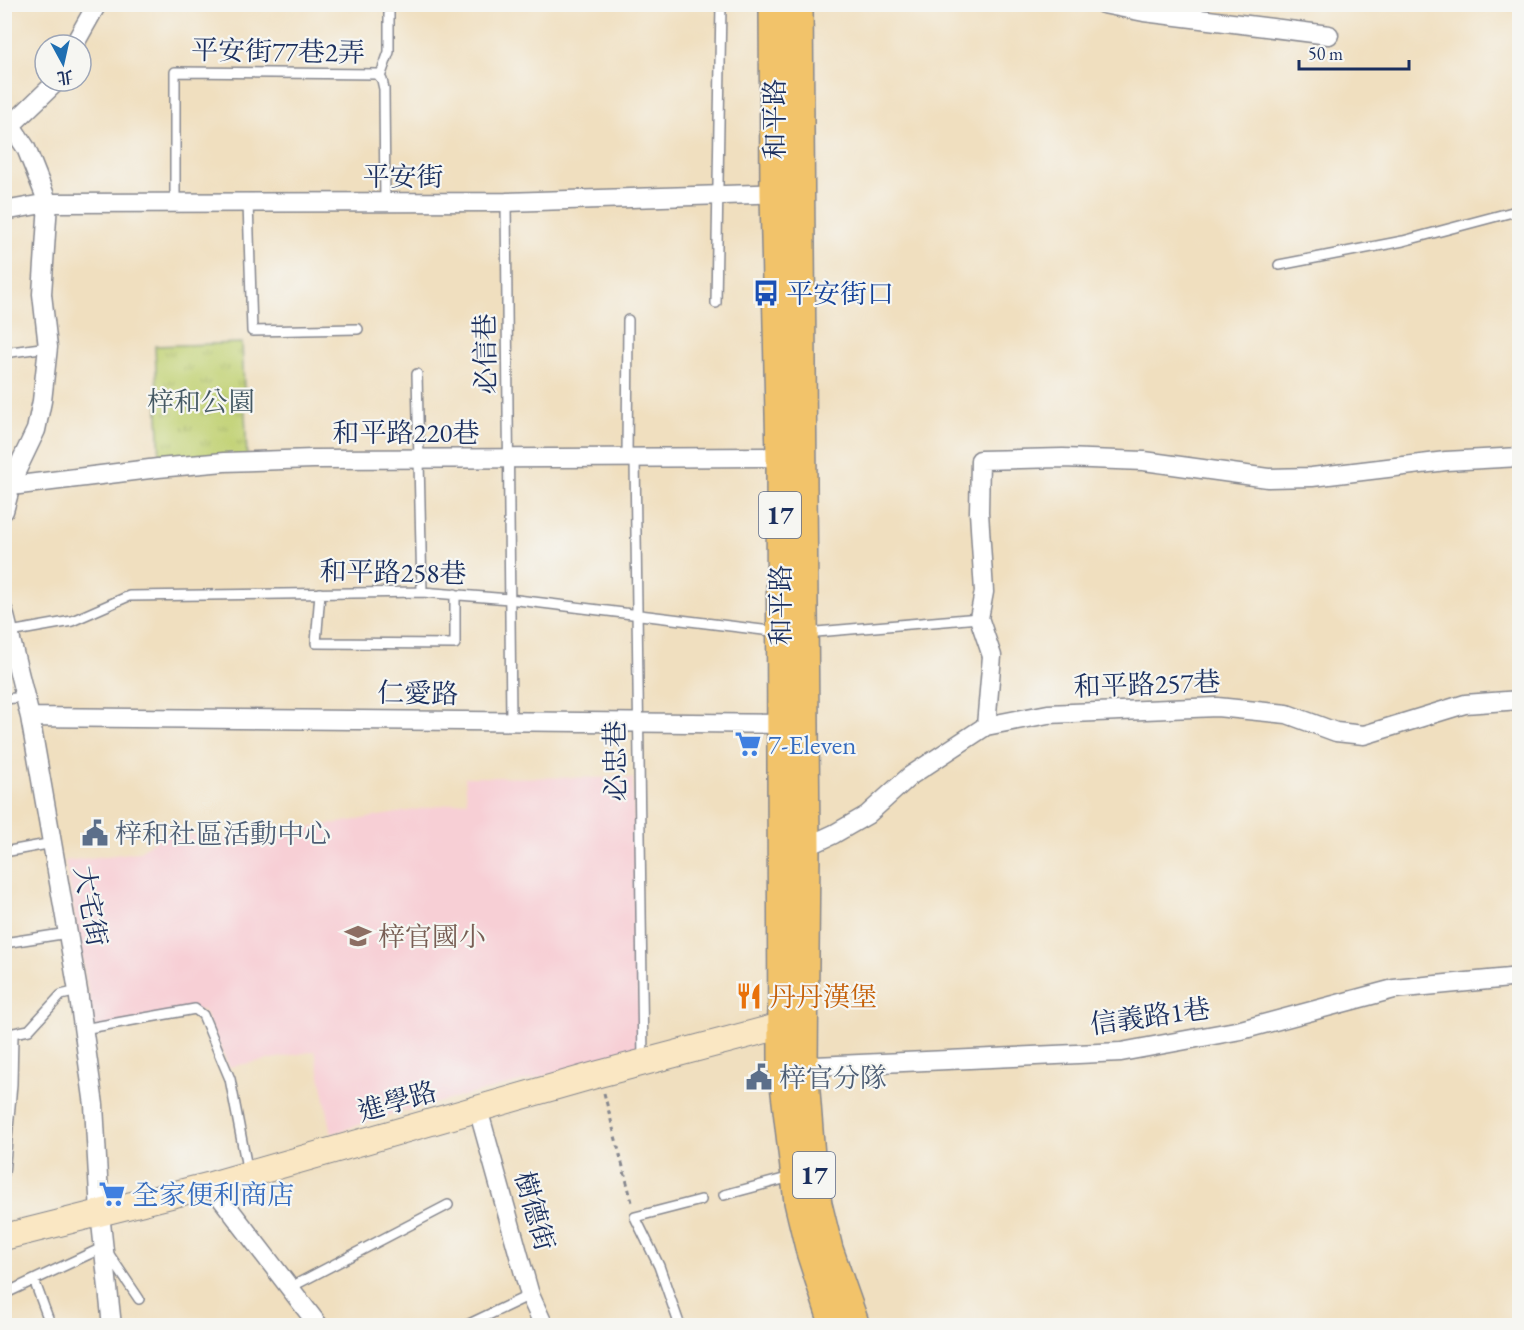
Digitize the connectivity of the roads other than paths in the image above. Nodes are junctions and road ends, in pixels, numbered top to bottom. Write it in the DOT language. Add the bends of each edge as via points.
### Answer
graph roads {
  1 [pos="98,4"];
  2 [pos="389,4"];
  3 [pos="721,4"];
  4 [pos="773,4"];
  5 [pos="799,4"];
  6 [pos="1103,4"];
  7 [pos="1128,7"];
  8 [pos="81,33"];
  9 [pos="1329,34"];
  10 [pos="380,77"];
  11 [pos="44,93"];
  12 [pos="7,127"];
  13 [pos="802,192"];
  14 [pos="774,194"];
  15 [pos="718,196"];
  16 [pos="175,202"];
  17 [pos="248,202"];
  18 [pos="506,202"];
  19 [pos="48,203"];
  20 [pos="386,203"];
  21 [pos="1520,210"];
  22 [pos="4,211"];
  23 [pos="1279,265"];
  24 [pos="717,303"];
  25 [pos="628,320"];
  26 [pos="358,329"];
  27 [pos="48,347"];
  28 [pos="4,353"];
  29 [pos="417,374"];
  30 [pos="1520,457"];
  31 [pos="508,458"];
  32 [pos="631,458"];
  33 [pos="792,458"];
  34 [pos="418,459"];
  35 [pos="11,486"];
  36 [pos="4,511"];
  37 [pos="422,592"];
  38 [pos="320,593"];
  39 [pos="455,594"];
  40 [pos="509,599"];
  41 [pos="4,612"];
  42 [pos="637,614"];
  43 [pos="979,618"];
  44 [pos="792,632"];
  45 [pos="10,643"];
  46 [pos="26,697"];
  47 [pos="4,699"];
  48 [pos="1520,700"];
  49 [pos="30,717"];
  50 [pos="511,721"];
  51 [pos="637,722"];
  52 [pos="794,724"];
  53 [pos="986,726"];
  54 [pos="52,843"];
  55 [pos="806,847"];
  56 [pos="4,852"];
  57 [pos="68,933"];
  58 [pos="4,943"];
  59 [pos="1520,977"];
  60 [pos="78,991"];
  61 [pos="793,1022"];
  62 [pos="83,1029"];
  63 [pos="9,1035"];
  64 [pos="643,1063"];
  65 [pos="793,1067"];
  66 [pos="478,1109"];
  67 [pos="4,1173"];
  68 [pos="248,1175"];
  69 [pos="795,1176"];
  70 [pos="211,1185"];
  71 [pos="724,1194"];
  72 [pos="701,1200"];
  73 [pos="448,1205"];
  74 [pos="100,1213"];
  75 [pos="4,1237"];
  76 [pos="104,1247"];
  77 [pos="34,1280"];
  78 [pos="291,1287"];
  79 [pos="4,1294"];
  80 [pos="530,1295"];
  81 [pos="139,1299"];
  82 [pos="51,1326"];
  83 [pos="112,1326"];
  84 [pos="320,1326"];
  85 [pos="465,1326"];
  86 [pos="544,1326"];
  87 [pos="680,1326"];
  88 [pos="834,1326"];
  89 [pos="856,1326"];
  1 -- 8 [label="street"];
  2 -- 10 [label="lane" via="388,52"];
  3 -- 15 [label="lane"];
  4 -- 14 [label="main road, 和平路 / 17"];
  5 -- 13 [label="main road, 和平路 / 17"];
  6 -- 7 [label="street"];
  7 -- 9 [label="street"];
  10 -- 16 [label="lane, 平安街77巷2弄" via="175,72"];
  10 -- 20 [label="lane" via="384,88"];
  11 -- 12 [label="street"];
  12 -- 19 [label="street" via="26,147"];
  13 -- 14 [label="street, 平安街"];
  13 -- 33 [label="main road, 和平路 / 17"];
  14 -- 15 [label="street, 平安街"];
  14 -- 33 [label="main road, 和平路 / 17"];
  15 -- 18 [label="street, 平安街"];
  15 -- 24 [label="lane"];
  16 -- 17 [label="street, 平安街"];
  16 -- 19 [label="street, 平安街"];
  17 -- 20 [label="street, 平安街"];
  17 -- 26 [label="lane" via="252,331"];
  18 -- 20 [label="street, 平安街"];
  18 -- 31 [label="lane, 必信巷"];
  19 -- 22 [label="street, 平安街"];
  19 -- 27 [label="street" via="42,294"];
  21 -- 23 [label="lane" via="1403,241"];
  25 -- 32 [label="lane, 必忠巷"];
  27 -- 28 [label="lane"];
  27 -- 35 [label="street" via="36,430"];
  29 -- 34 [label="lane"];
  30 -- 43 [label="street" via="1268,478 1144,461 980,460 984,592"];
  31 -- 32 [label="street, 和平路220巷"];
  31 -- 34 [label="street, 和平路220巷"];
  31 -- 40 [label="lane, 必信巷"];
  32 -- 33 [label="street, 和平路220巷"];
  32 -- 42 [label="lane, 必忠巷"];
  33 -- 44 [label="main road, 和平路 / 17"];
  34 -- 35 [label="street, 和平路220巷" via="224,462"];
  34 -- 37 [label="lane"];
  35 -- 36 [label="street"];
  37 -- 38 [label="lane, 和平路258巷"];
  37 -- 39 [label="lane, 和平路258巷"];
  38 -- 39 [label="lane" via="316,643 455,644"];
  38 -- 45 [label="lane, 和平路258巷" via="129,596"];
  39 -- 40 [label="lane, 和平路258巷"];
  40 -- 42 [label="lane, 和平路258巷"];
  40 -- 50 [label="lane, 必信巷"];
  41 -- 45 [label="street, 大宅街"];
  42 -- 44 [label="lane, 和平路258巷"];
  42 -- 51 [label="lane, 必忠巷"];
  43 -- 44 [label="lane, 和平路258巷"];
  43 -- 53 [label="street" via="992,656"];
  44 -- 52 [label="main road, 和平路 / 17"];
  45 -- 46 [label="street, 大宅街"];
  46 -- 47 [label="lane"];
  46 -- 49 [label="street, 大宅街"];
  48 -- 53 [label="street, 和平路257巷" via="1465,704 1364,735 1336,732 1287,714 1217,706 1048,714"];
  49 -- 50 [label="street, 仁愛路"];
  49 -- 54 [label="street, 大宅街"];
  50 -- 51 [label="street, 仁愛路"];
  51 -- 52 [label="street, 仁愛路"];
  51 -- 64 [label="lane, 必忠巷"];
  52 -- 55 [label="main road, 和平路 / 17"];
  52 -- 61 [label="main road, 和平路 / 17"];
  53 -- 55 [label="street, 和平路257巷" via="910,776 867,815"];
  54 -- 56 [label="lane"];
  54 -- 57 [label="street, 大宅街"];
  55 -- 61 [label="main road, 和平路 / 17"];
  57 -- 58 [label="lane"];
  57 -- 60 [label="street, 大宅街"];
  59 -- 65 [label="street, 信義路1巷" via="1394,988 1241,1030 1121,1052"];
  60 -- 62 [label="street, 大宅街"];
  60 -- 63 [label="lane" via="61,995 29,1030"];
  61 -- 64 [label="street, 進學路"];
  61 -- 65 [label="main road, 17"];
  62 -- 68 [label="lane" via="195,1009 203,1014 231,1079"];
  62 -- 74 [label="street, 大宅街" via="94,1106"];
  63 -- 67 [label="lane" via="12,1084"];
  64 -- 66 [label="street, 進學路"];
  65 -- 69 [label="main road, 17"];
  65 -- 89 [label="main road, 17" via="829,1250"];
  66 -- 68 [label="street, 進學路"];
  66 -- 80 [label="street, 樹德街"];
  68 -- 70 [label="street, 進學路"];
  69 -- 71 [label="lane"];
  69 -- 88 [label="main road, 17" via="810,1252"];
  70 -- 74 [label="street, 進學路"];
  70 -- 78 [label="street"];
  72 -- 87 [label="lane" via="635,1217 659,1266"];
  73 -- 78 [label="lane"];
  74 -- 75 [label="street, 進學路"];
  74 -- 76 [label="street, 大宅街"];
  76 -- 77 [label="lane"];
  76 -- 81 [label="lane"];
  76 -- 83 [label="street, 大宅街"];
  77 -- 79 [label="lane"];
  77 -- 82 [label="lane"];
  78 -- 84 [label="street"];
  80 -- 85 [label="lane"];
  80 -- 86 [label="street, 樹德街"];
}
